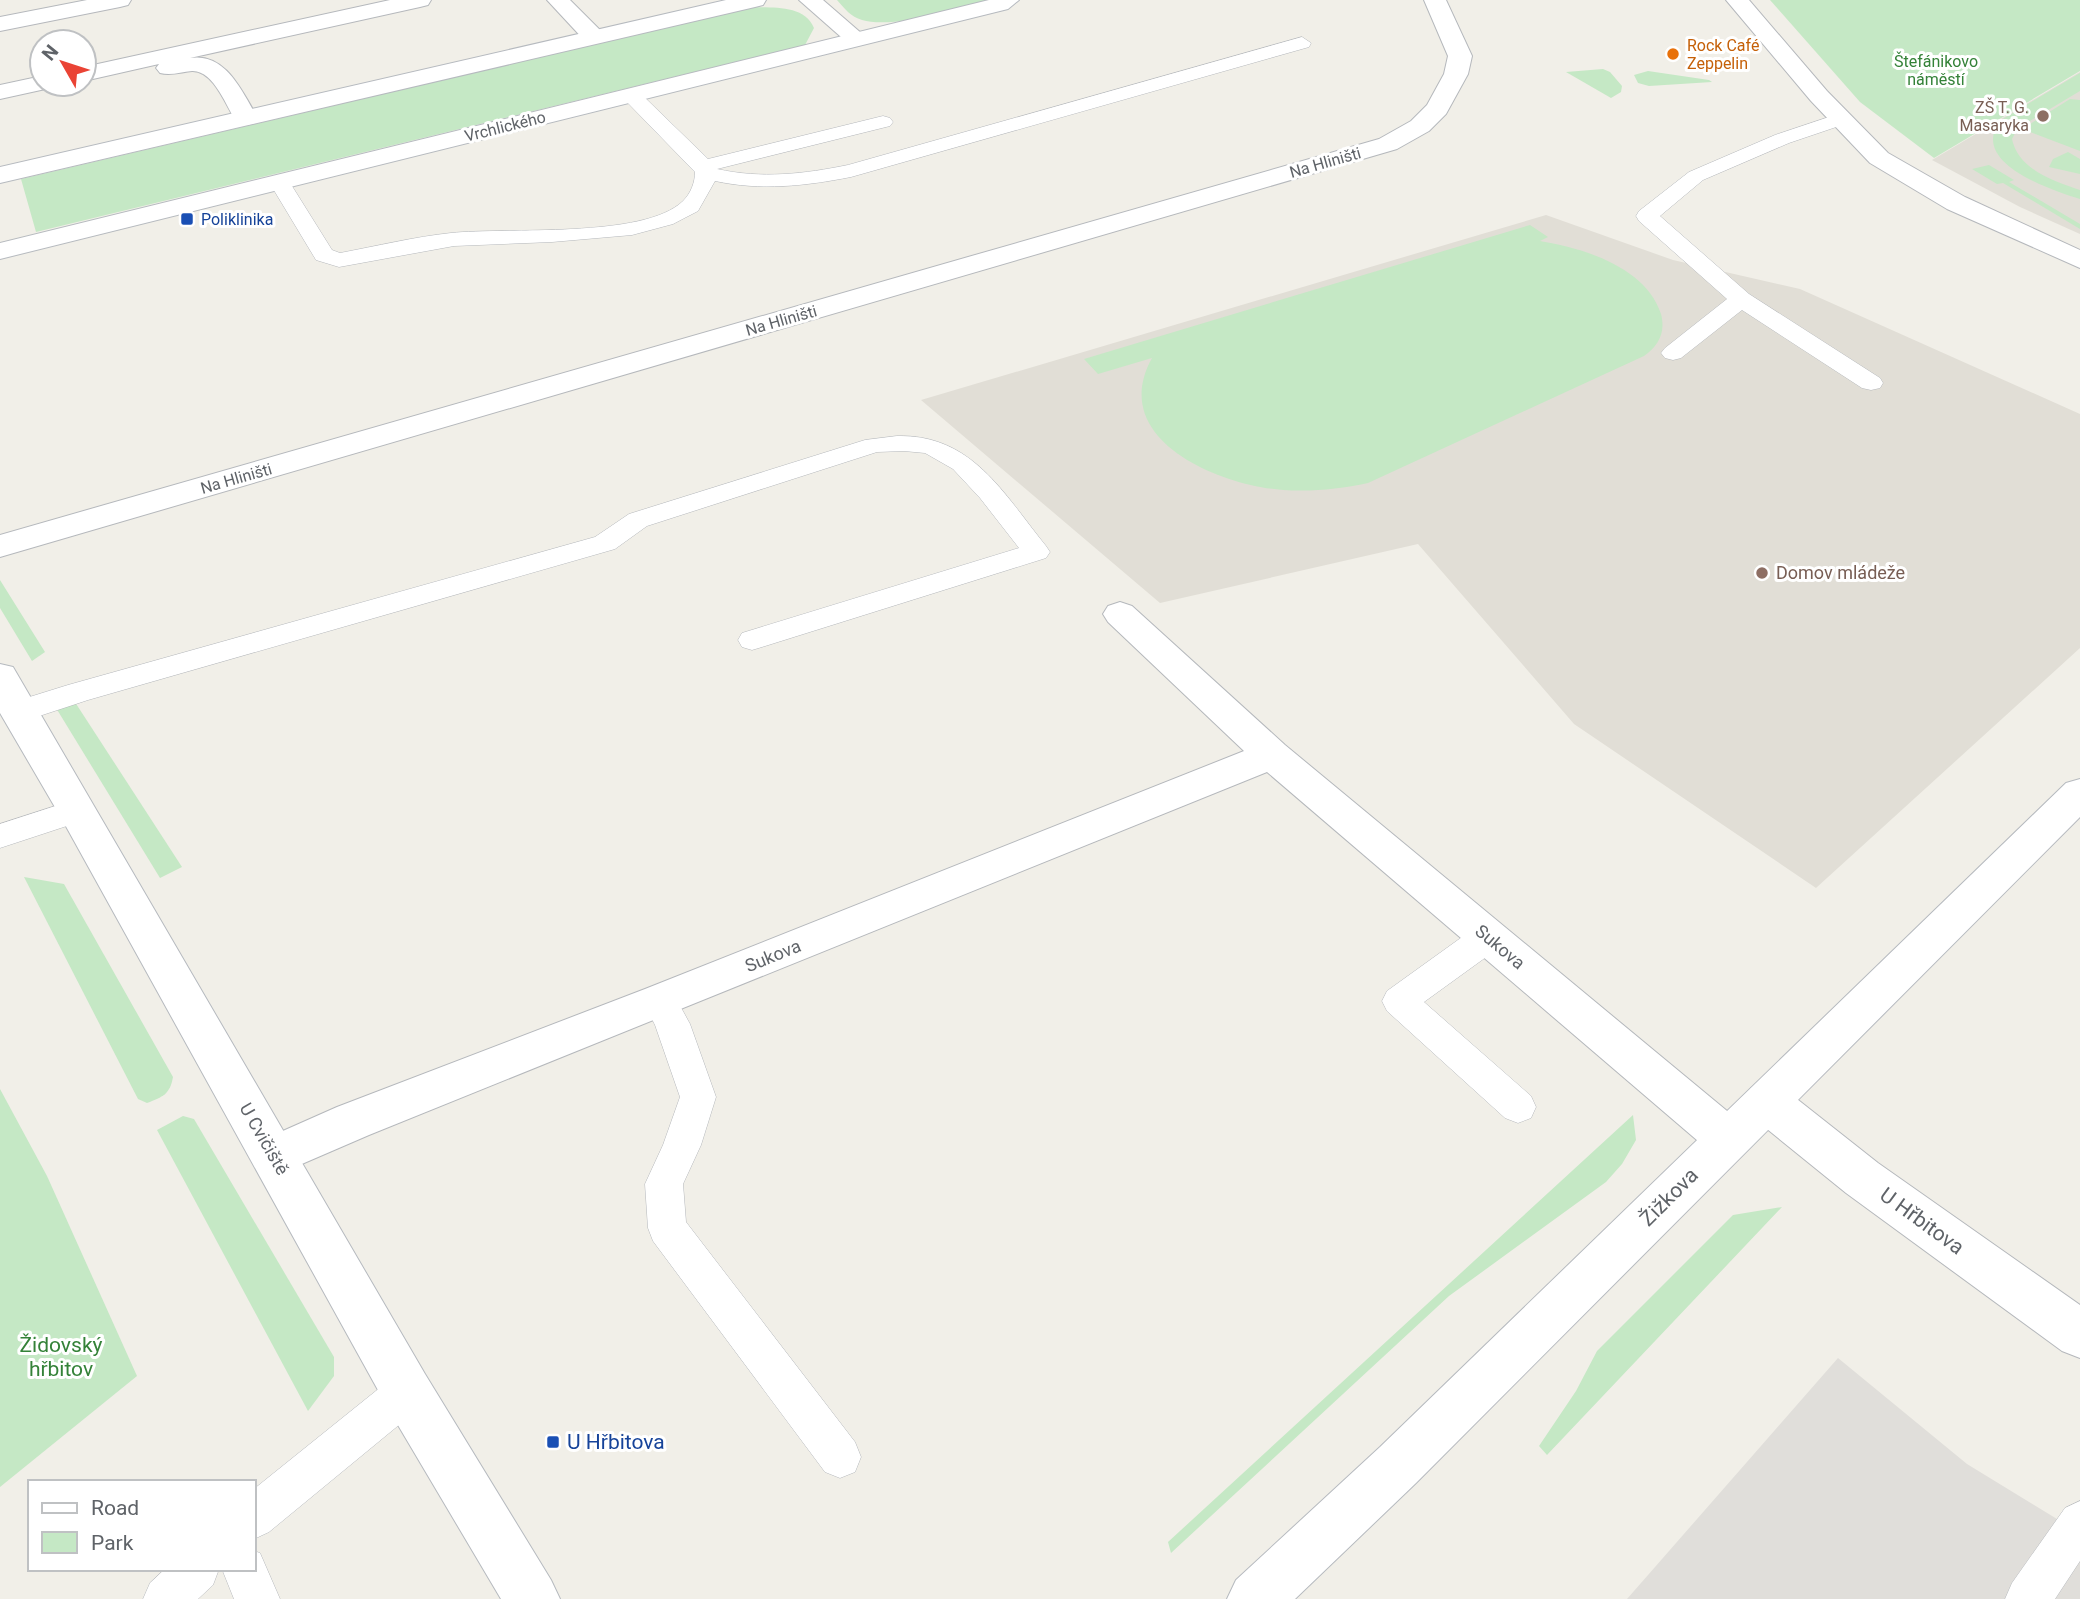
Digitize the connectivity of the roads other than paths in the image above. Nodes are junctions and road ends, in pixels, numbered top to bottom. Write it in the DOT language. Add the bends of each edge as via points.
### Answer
graph roads {
  1 [pos="120,0"];
  2 [pos="558,0"];
  3 [pos="755,0"];
  4 [pos="810,0"];
  5 [pos="1009,0"];
  6 [pos="1435,0"];
  7 [pos="1737,0"];
  8 [pos="413,1"];
  9 [pos="0,24"];
  10 [pos="594,37"];
  11 [pos="857,39"];
  12 [pos="1301,43"];
  13 [pos="0,68"];
  14 [pos="98,73"];
  15 [pos="98,79"];
  16 [pos="28,86"];
  17 [pos="6,91"];
  18 [pos="631,95"];
  19 [pos="246,118"];
  20 [pos="1841,118"];
  21 [pos="883,122"];
  22 [pos="705,170"];
  23 [pos="0,174"];
  24 [pos="280,182"];
  25 [pos="0,251"];
  26 [pos="2080,260"];
  27 [pos="1741,299"];
  28 [pos="1673,353"];
  29 [pos="1871,383"];
  30 [pos="0,546"];
  31 [pos="1120,614"];
  32 [pos="752,640"];
  33 [pos="6,689"];
  34 [pos="1272,755"];
  35 [pos="2080,793"];
  36 [pos="77,811"];
  37 [pos="0,836"];
  38 [pos="1488,937"];
  39 [pos="660,1001"];
  40 [pos="1767,1102"];
  41 [pos="1518,1107"];
  42 [pos="1728,1139"];
  43 [pos="274,1156"];
  44 [pos="2080,1334"];
  45 [pos="407,1392"];
  46 [pos="841,1457"];
  47 [pos="256,1515"];
  48 [pos="2080,1523"];
  49 [pos="195,1571"];
  50 [pos="245,1571"];
  51 [pos="166,1599"];
  52 [pos="257,1599"];
  53 [pos="532,1599"];
  54 [pos="1255,1599"];
  55 [pos="2028,1599"];
  1 -- 9 [label="street"];
  2 -- 10 [label="street"];
  3 -- 10 [label="street"];
  4 -- 11 [label="street"];
  5 -- 11 [label="street, Vrchlického"];
  6 -- 30 [label="street, Na Hliništi" via="1460,56 1456,74 1437,108 1420,126 1388,144"];
  7 -- 20 [label="street"];
  8 -- 14 [label="street"];
  10 -- 19 [label="street"];
  11 -- 18 [label="street, Vrchlického"];
  12 -- 22 [label="lane" via="851,171 793,182 740,181"];
  13 -- 17 [label="street"];
  15 -- 19 [label="street" via="200,63 219,74"];
  16 -- 17 [label="street"];
  18 -- 22 [label="lane"];
  18 -- 24 [label="street, Vrchlického"];
  19 -- 23 [label="street"];
  20 -- 26 [label="street" via="1880,158 1956,203"];
  20 -- 27 [label="lane" via="1696,176 1647,216"];
  21 -- 22 [label="lane"];
  22 -- 24 [label="lane" via="700,198 688,211 629,229 453,239 339,260 324,255"];
  24 -- 25 [label="street, Vrchlického"];
  27 -- 28 [label="lane"];
  27 -- 29 [label="lane"];
  31 -- 34 [label="street, Sukova"];
  32 -- 33 [label="lane" via="1036,552 963,462 935,447 904,442 874,445 638,520 605,542 78,692"];
  33 -- 36 [label="street, U Cvičiště"];
  34 -- 38 [label="street, Sukova"];
  34 -- 39 [label="street, Sukova"];
  35 -- 40 [label="street, Žižkova"];
  36 -- 37 [label="lane"];
  36 -- 43 [label="street, U Cvičiště"];
  38 -- 41 [label="lane" via="1399,1001"];
  38 -- 42 [label="street, Sukova"];
  39 -- 43 [label="street, Sukova"];
  39 -- 46 [label="lane" via="698,1097 664,1184 667,1228"];
  40 -- 42 [label="street, Žižkova"];
  40 -- 44 [label="street, U Hřbitova" via="1862,1178"];
  42 -- 54 [label="street, Žižkova" via="1398,1465"];
  43 -- 45 [label="street, U Cvičiště"];
  45 -- 47 [label="lane"];
  45 -- 53 [label="street, U Cvičiště"];
  48 -- 55 [label="lane"];
  49 -- 51 [label="lane"];
  50 -- 52 [label="lane"];
}
